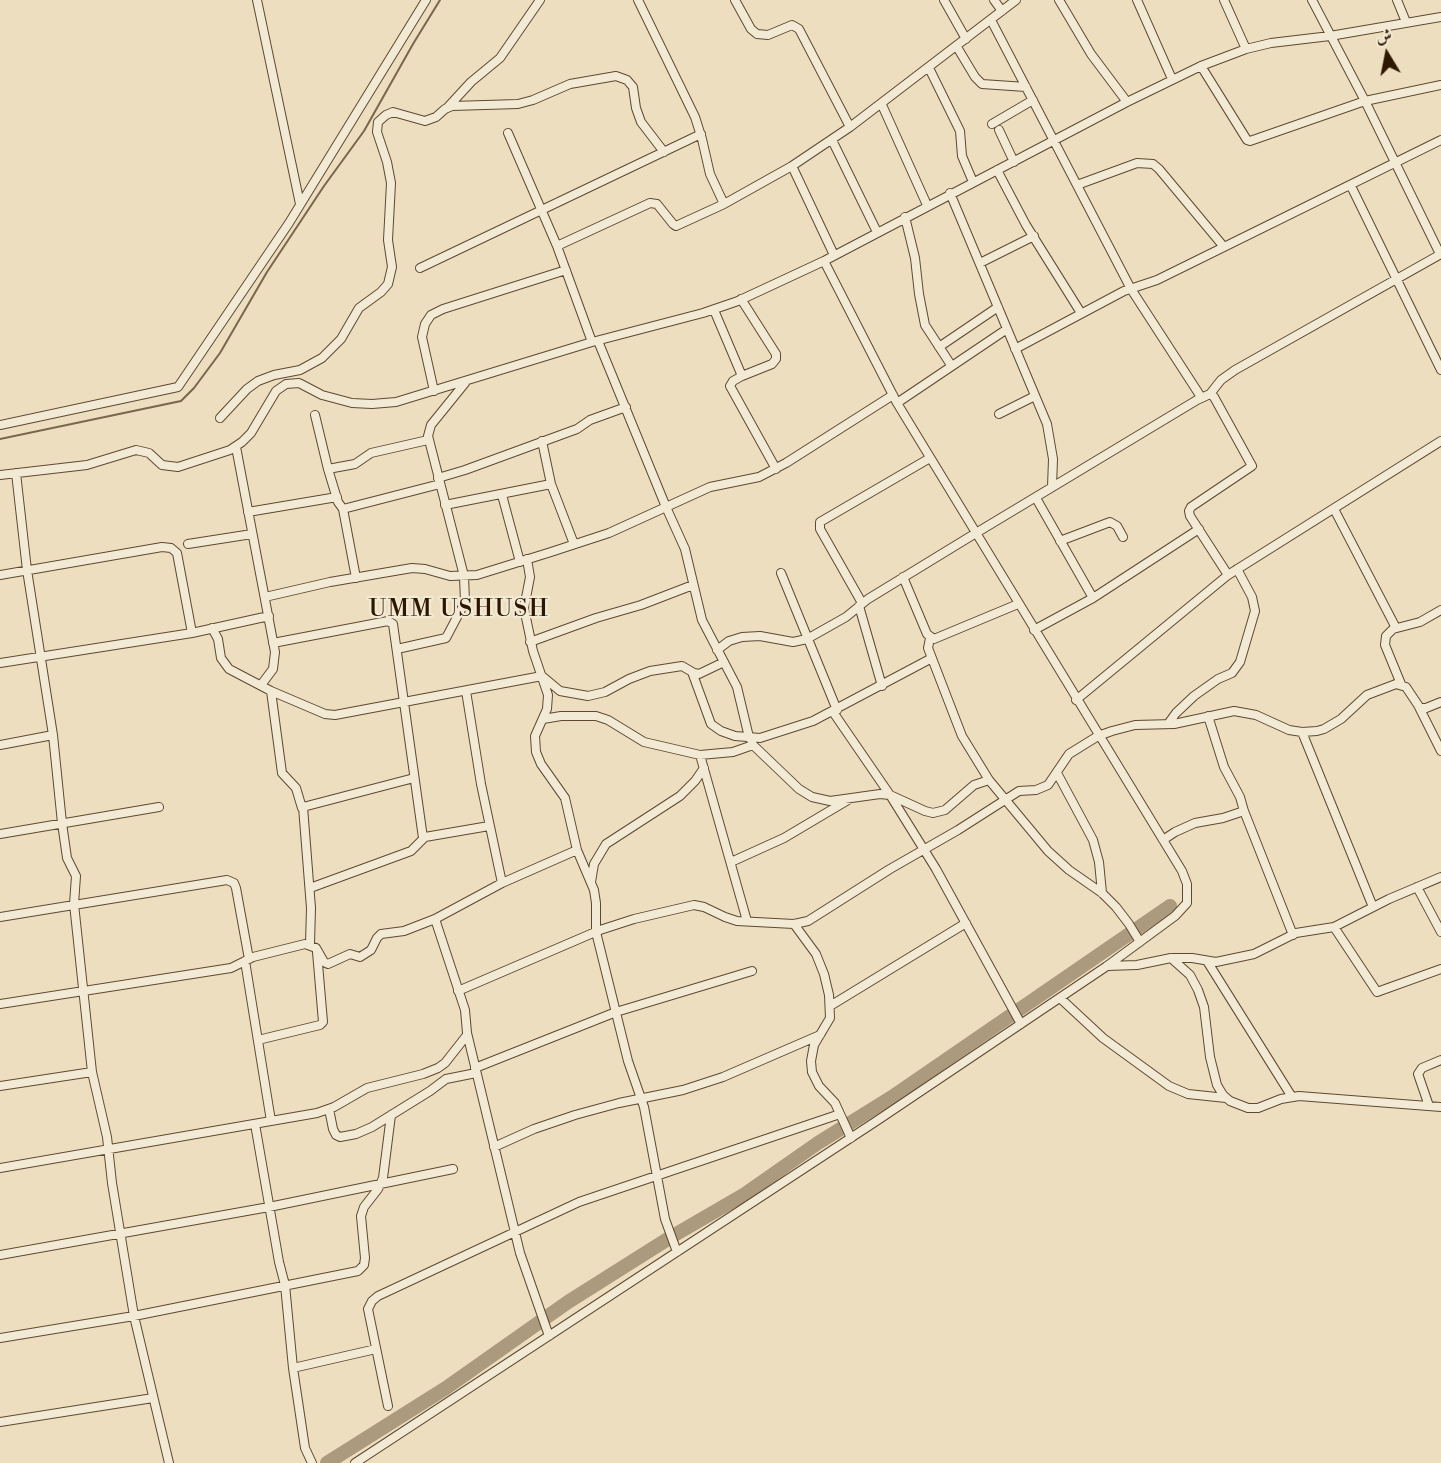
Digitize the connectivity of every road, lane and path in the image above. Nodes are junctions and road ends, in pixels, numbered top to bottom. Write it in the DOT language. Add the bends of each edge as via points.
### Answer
graph roads {
  1 [pos="257,0"];
  2 [pos="426,0"];
  3 [pos="540,0"];
  4 [pos="638,0"];
  5 [pos="735,0"];
  6 [pos="944,0"];
  7 [pos="994,0"];
  8 [pos="1016,0"];
  9 [pos="1059,0"];
  10 [pos="1137,0"];
  11 [pos="1224,0"];
  12 [pos="1312,0"];
  13 [pos="1397,0"];
  14 [pos="1002,11"];
  15 [pos="1441,17"];
  16 [pos="991,20"];
  17 [pos="1406,22"];
  18 [pos="1330,36"];
  19 [pos="966,39"];
  20 [pos="957,46"];
  21 [pos="1246,49"];
  22 [pos="1201,66"];
  23 [pos="929,68"];
  24 [pos="1172,79"];
  25 [pos="1441,85"];
  26 [pos="1026,87"];
  27 [pos="1033,100"];
  28 [pos="1365,101"];
  29 [pos="1127,102"];
  30 [pos="882,105"];
  31 [pos="448,107"];
  32 [pos="992,124"];
  33 [pos="850,127"];
  34 [pos="999,130"];
  35 [pos="508,133"];
  36 [pos="701,134"];
  37 [pos="832,140"];
  38 [pos="1054,140"];
  39 [pos="1441,140"];
  40 [pos="664,152"];
  41 [pos="1014,162"];
  42 [pos="1395,162"];
  43 [pos="792,166"];
  44 [pos="997,170"];
  45 [pos="974,182"];
  46 [pos="1077,185"];
  47 [pos="1351,186"];
  48 [pos="951,193"];
  49 [pos="300,204"];
  50 [pos="724,204"];
  51 [pos="927,205"];
  52 [pos="542,211"];
  53 [pos="905,217"];
  54 [pos="877,232"];
  55 [pos="1034,236"];
  56 [pos="557,246"];
  57 [pos="1224,247"];
  58 [pos="1441,254"];
  59 [pos="834,255"];
  60 [pos="824,261"];
  61 [pos="980,263"];
  62 [pos="420,268"];
  63 [pos="566,270"];
  64 [pos="1396,279"];
  65 [pos="1131,289"];
  66 [pos="741,299"];
  67 [pos="998,307"];
  68 [pos="714,310"];
  69 [pos="1081,313"];
  70 [pos="1007,329"];
  71 [pos="595,341"];
  72 [pos="939,347"];
  73 [pos="1016,349"];
  74 [pos="951,365"];
  75 [pos="1441,370"];
  76 [pos="291,372"];
  77 [pos="741,376"];
  78 [pos="293,382"];
  79 [pos="465,382"];
  80 [pos="434,391"];
  81 [pos="1210,394"];
  82 [pos="1035,396"];
  83 [pos="1201,398"];
  84 [pos="895,399"];
  85 [pos="626,407"];
  86 [pos="999,414"];
  87 [pos="315,415"];
  88 [pos="220,418"];
  89 [pos="0,425"];
  90 [pos="428,440"];
  91 [pos="542,441"];
  92 [pos="1441,441"];
  93 [pos="236,447"];
  94 [pos="930,458"];
  95 [pos="328,469"];
  96 [pos="776,469"];
  97 [pos="16,473"];
  98 [pos="0,475"];
  99 [pos="439,481"];
  100 [pos="551,484"];
  101 [pos="1052,488"];
  102 [pos="502,495"];
  103 [pos="337,497"];
  104 [pos="1036,498"];
  105 [pos="445,505"];
  106 [pos="666,507"];
  107 [pos="343,509"];
  108 [pos="1334,509"];
  109 [pos="248,512"];
  110 [pos="1199,529"];
  111 [pos="976,533"];
  112 [pos="252,534"];
  113 [pos="1123,537"];
  114 [pos="1060,541"];
  115 [pos="188,544"];
  116 [pos="574,544"];
  117 [pos="523,561"];
  118 [pos="1237,569"];
  119 [pos="27,570"];
  120 [pos="781,573"];
  121 [pos="1228,574"];
  122 [pos="0,575"];
  123 [pos="464,576"];
  124 [pos="356,578"];
  125 [pos="903,578"];
  126 [pos="693,585"];
  127 [pos="265,597"];
  128 [pos="1093,598"];
  129 [pos="861,604"];
  130 [pos="1018,604"];
  131 [pos="1441,610"];
  132 [pos="269,616"];
  133 [pos="212,628"];
  134 [pos="1396,628"];
  135 [pos="1034,630"];
  136 [pos="192,633"];
  137 [pos="930,638"];
  138 [pos="807,639"];
  139 [pos="530,642"];
  140 [pos="273,643"];
  141 [pos="397,649"];
  142 [pos="717,650"];
  143 [pos="41,656"];
  144 [pos="932,658"];
  145 [pos="724,662"];
  146 [pos="0,663"];
  147 [pos="692,672"];
  148 [pos="542,676"];
  149 [pos="1401,684"];
  150 [pos="261,685"];
  151 [pos="882,686"];
  152 [pos="271,691"];
  153 [pos="466,691"];
  154 [pos="1076,700"];
  155 [pos="1441,702"];
  156 [pos="403,703"];
  157 [pos="1419,707"];
  158 [pos="835,711"];
  159 [pos="1208,716"];
  160 [pos="543,719"];
  161 [pos="1168,724"];
  162 [pos="1302,732"];
  163 [pos="53,735"];
  164 [pos="1098,736"];
  165 [pos="752,741"];
  166 [pos="0,745"];
  167 [pos="1441,752"];
  168 [pos="700,755"];
  169 [pos="704,768"];
  170 [pos="1057,773"];
  171 [pos="414,778"];
  172 [pos="989,780"];
  173 [pos="890,795"];
  174 [pos="851,798"];
  175 [pos="1007,800"];
  176 [pos="159,807"];
  177 [pos="302,808"];
  178 [pos="1244,812"];
  179 [pos="62,823"];
  180 [pos="489,826"];
  181 [pos="0,834"];
  182 [pos="423,838"];
  183 [pos="1163,840"];
  184 [pos="924,849"];
  185 [pos="577,850"];
  186 [pos="730,862"];
  187 [pos="1441,877"];
  188 [pos="502,883"];
  189 [pos="591,884"];
  190 [pos="1417,887"];
  191 [pos="310,888"];
  192 [pos="1101,893"];
  193 [pos="74,904"];
  194 [pos="1373,907"];
  195 [pos="0,917"];
  196 [pos="435,919"];
  197 [pos="747,921"];
  198 [pos="966,923"];
  199 [pos="794,924"];
  200 [pos="1334,927"];
  201 [pos="596,932"];
  202 [pos="1441,932"];
  203 [pos="1293,934"];
  204 [pos="1140,942"];
  205 [pos="313,946"];
  206 [pos="1171,958"];
  207 [pos="247,960"];
  208 [pos="1207,961"];
  209 [pos="1107,966"];
  210 [pos="1441,969"];
  211 [pos="752,972"];
  212 [pos="82,991"];
  213 [pos="458,991"];
  214 [pos="1060,998"];
  215 [pos="0,1004"];
  216 [pos="830,1006"];
  217 [pos="616,1012"];
  218 [pos="1021,1024"];
  219 [pos="467,1035"];
  220 [pos="820,1035"];
  221 [pos="258,1040"];
  222 [pos="1441,1060"];
  223 [pos="476,1070"];
  224 [pos="92,1072"];
  225 [pos="0,1086"];
  226 [pos="1292,1097"];
  227 [pos="641,1098"];
  228 [pos="1226,1098"];
  229 [pos="1429,1106"];
  230 [pos="1441,1107"];
  231 [pos="330,1109"];
  232 [pos="840,1114"];
  233 [pos="391,1115"];
  234 [pos="271,1121"];
  235 [pos="255,1124"];
  236 [pos="851,1138"];
  237 [pos="494,1147"];
  238 [pos="108,1150"];
  239 [pos="0,1168"];
  240 [pos="453,1169"];
  241 [pos="657,1175"];
  242 [pos="381,1183"];
  243 [pos="269,1207"];
  244 [pos="514,1231"];
  245 [pos="120,1235"];
  246 [pos="677,1252"];
  247 [pos="0,1255"];
  248 [pos="285,1285"];
  249 [pos="134,1316"];
  250 [pos="549,1336"];
  251 [pos="0,1338"];
  252 [pos="376,1349"];
  253 [pos="293,1368"];
  254 [pos="153,1398"];
  255 [pos="388,1406"];
  256 [pos="0,1422"];
  257 [pos="169,1463"];
  258 [pos="312,1463"];
  259 [pos="355,1463"];
  1 -- 49 [label="street"];
  2 -- 49 [label="street"];
  3 -- 31 [label="street" via="500,58"];
  4 -- 36 [label="street"];
  5 -- 33 [label="street" via="757,34 768,35 792,25 799,29"];
  6 -- 19 [label="street"];
  7 -- 14 [label="street"];
  8 -- 14 [label="street"];
  9 -- 29 [label="street" via="1091,54"];
  10 -- 24 [label="street"];
  11 -- 21 [label="street"];
  12 -- 18 [label="street"];
  13 -- 17 [label="street"];
  14 -- 16 [label="street"];
  15 -- 17 [label="street"];
  16 -- 19 [label="street"];
  16 -- 26 [label="street"];
  17 -- 18 [label="street"];
  18 -- 21 [label="street"];
  18 -- 28 [label="street"];
  19 -- 20 [label="street"];
  20 -- 23 [label="street"];
  20 -- 26 [label="street" via="980,82 989,86"];
  21 -- 22 [label="street"];
  22 -- 24 [label="street"];
  22 -- 28 [label="street" via="1250,141"];
  23 -- 30 [label="street"];
  23 -- 45 [label="street" via="960,131 962,156"];
  24 -- 29 [label="street"];
  25 -- 28 [label="street"];
  26 -- 27 [label="street"];
  27 -- 32 [label="street"];
  27 -- 38 [label="street"];
  28 -- 42 [label="street"];
  29 -- 38 [label="street"];
  30 -- 33 [label="street"];
  30 -- 51 [label="street"];
  31 -- 40 [label="street" via="518,104 582,81 620,77 633,87 641,122"];
  31 -- 76 [label="street" via="428,120 393,112 378,122 378,137 391,183 390,278 381,292 359,308 329,352"];
  33 -- 37 [label="street"];
  34 -- 41 [label="street"];
  35 -- 52 [label="street"];
  36 -- 40 [label="street"];
  36 -- 50 [label="street" via="710,174"];
  37 -- 43 [label="street"];
  37 -- 54 [label="street"];
  38 -- 41 [label="street"];
  38 -- 46 [label="street"];
  39 -- 42 [label="street"];
  40 -- 52 [label="street"];
  41 -- 44 [label="street"];
  42 -- 47 [label="street"];
  42 -- 58 [label="street"];
  43 -- 50 [label="street"];
  43 -- 59 [label="street"];
  44 -- 45 [label="street"];
  44 -- 55 [label="street"];
  45 -- 48 [label="street"];
  46 -- 57 [label="street" via="1137,163 1153,164"];
  46 -- 65 [label="street"];
  47 -- 57 [label="street"];
  47 -- 64 [label="street"];
  48 -- 51 [label="street"];
  48 -- 61 [label="street"];
  49 -- 89 [label="street" via="178,387"];
  50 -- 56 [label="street" via="676,226 657,204 650,203"];
  51 -- 53 [label="street"];
  52 -- 56 [label="street"];
  52 -- 62 [label="street"];
  53 -- 54 [label="street"];
  53 -- 72 [label="street" via="922,316"];
  54 -- 59 [label="street"];
  55 -- 61 [label="street"];
  55 -- 69 [label="street"];
  56 -- 63 [label="street"];
  57 -- 65 [label="street"];
  58 -- 64 [label="street"];
  59 -- 60 [label="street"];
  60 -- 66 [label="street"];
  60 -- 84 [label="street"];
  61 -- 67 [label="street"];
  63 -- 71 [label="street"];
  63 -- 80 [label="street" via="431,315 422,337"];
  64 -- 75 [label="street"];
  64 -- 81 [label="street" via="1235,370"];
  65 -- 69 [label="street"];
  65 -- 83 [label="street"];
  66 -- 68 [label="street"];
  66 -- 77 [label="street" via="776,356 772,364"];
  67 -- 70 [label="street"];
  67 -- 72 [label="street"];
  68 -- 71 [label="street"];
  68 -- 77 [label="street"];
  69 -- 73 [label="street"];
  70 -- 73 [label="street"];
  70 -- 74 [label="street"];
  71 -- 79 [label="street"];
  71 -- 85 [label="street"];
  72 -- 74 [label="street"];
  73 -- 82 [label="street"];
  74 -- 84 [label="street"];
  76 -- 78 [label="street"];
  76 -- 88 [label="street" via="258,381"];
  77 -- 96 [label="street" via="730,386"];
  78 -- 80 [label="street" via="331,398 362,404 396,402"];
  78 -- 93 [label="street" via="279,388 251,433"];
  79 -- 80 [label="street"];
  79 -- 90 [label="street" via="431,425"];
  81 -- 83 [label="street"];
  81 -- 110 [label="street" via="1252,466 1191,507 1190,516"];
  82 -- 86 [label="street"];
  82 -- 101 [label="street" via="1050,436"];
  83 -- 101 [label="street"];
  84 -- 94 [label="street"];
  84 -- 96 [label="street"];
  85 -- 91 [label="street"];
  85 -- 106 [label="street"];
  87 -- 95 [label="street"];
  90 -- 95 [label="street" via="371,453 355,464"];
  90 -- 99 [label="street"];
  91 -- 99 [label="street"];
  91 -- 100 [label="street"];
  92 -- 108 [label="street"];
  93 -- 97 [label="street" via="178,467 162,465 149,453 136,450 87,465"];
  93 -- 109 [label="street"];
  94 -- 111 [label="street"];
  94 -- 129 [label="street" via="820,522 820,529"];
  95 -- 103 [label="street"];
  96 -- 106 [label="street" via="751,480 717,484"];
  97 -- 98 [label="street"];
  97 -- 119 [label="street"];
  99 -- 105 [label="street"];
  99 -- 107 [label="street"];
  100 -- 102 [label="street"];
  100 -- 116 [label="street"];
  101 -- 104 [label="street"];
  102 -- 105 [label="street"];
  102 -- 117 [label="street"];
  103 -- 107 [label="street"];
  103 -- 109 [label="street"];
  104 -- 111 [label="street"];
  104 -- 114 [label="street"];
  105 -- 123 [label="street"];
  106 -- 116 [label="street"];
  106 -- 126 [label="street" via="685,549"];
  107 -- 124 [label="street"];
  108 -- 118 [label="street"];
  108 -- 134 [label="street"];
  109 -- 112 [label="street"];
  110 -- 121 [label="street"];
  110 -- 128 [label="street"];
  111 -- 125 [label="street"];
  111 -- 130 [label="street"];
  112 -- 115 [label="street"];
  112 -- 127 [label="street"];
  113 -- 114 [label="street" via="1117,526 1107,522"];
  114 -- 128 [label="street"];
  116 -- 117 [label="street"];
  117 -- 123 [label="street"];
  117 -- 139 [label="street" via="530,577 524,608"];
  118 -- 121 [label="street"];
  118 -- 161 [label="street" via="1255,611 1240,662 1232,673 1194,696"];
  119 -- 122 [label="street"];
  119 -- 136 [label="street" via="171,548 177,553"];
  119 -- 143 [label="street"];
  120 -- 138 [label="street"];
  121 -- 154 [label="street"];
  123 -- 124 [label="street" via="419,568"];
  123 -- 141 [label="street" via="465,602 448,635"];
  124 -- 127 [label="street"];
  125 -- 129 [label="street"];
  125 -- 137 [label="street"];
  126 -- 139 [label="street"];
  126 -- 142 [label="street" via="702,620"];
  127 -- 132 [label="street"];
  128 -- 135 [label="street"];
  129 -- 138 [label="street"];
  129 -- 151 [label="street"];
  130 -- 135 [label="street"];
  130 -- 137 [label="street"];
  131 -- 134 [label="street" via="1420,622"];
  132 -- 133 [label="street"];
  132 -- 140 [label="street"];
  133 -- 136 [label="street"];
  133 -- 150 [label="street" via="225,666"];
  134 -- 149 [label="street" via="1388,632 1385,642"];
  135 -- 154 [label="street"];
  136 -- 143 [label="street"];
  137 -- 144 [label="street"];
  138 -- 142 [label="street" via="796,642 742,637"];
  138 -- 158 [label="street"];
  139 -- 148 [label="street"];
  140 -- 141 [label="street" via="388,621 394,626"];
  140 -- 150 [label="street" via="273,669"];
  141 -- 156 [label="street"];
  142 -- 145 [label="street"];
  143 -- 146 [label="street"];
  143 -- 163 [label="street"];
  144 -- 151 [label="street"];
  144 -- 172 [label="street" via="962,736"];
  145 -- 147 [label="street" via="702,673"];
  145 -- 165 [label="street" via="741,699"];
  147 -- 148 [label="street" via="682,666 663,669 588,696 560,691"];
  147 -- 165 [label="street" via="711,723 727,734"];
  148 -- 153 [label="street"];
  148 -- 160 [label="street" via="548,701"];
  149 -- 157 [label="street"];
  149 -- 162 [label="street" via="1367,695 1348,714 1324,729"];
  150 -- 152 [label="street"];
  151 -- 158 [label="street"];
  152 -- 156 [label="street" via="330,715"];
  152 -- 177 [label="street" via="282,773 296,788"];
  153 -- 156 [label="street"];
  153 -- 180 [label="street"];
  154 -- 164 [label="street"];
  155 -- 157 [label="street"];
  156 -- 171 [label="street"];
  157 -- 167 [label="street"];
  158 -- 165 [label="street"];
  158 -- 173 [label="street"];
  159 -- 161 [label="street"];
  159 -- 162 [label="street" via="1249,713"];
  159 -- 178 [label="street"];
  160 -- 168 [label="street" via="596,716 644,742"];
  160 -- 185 [label="street" via="535,736 536,752 565,798"];
  161 -- 164 [label="street" via="1135,725"];
  162 -- 194 [label="street"];
  163 -- 166 [label="street"];
  163 -- 179 [label="street"];
  164 -- 170 [label="street" via="1069,754"];
  164 -- 183 [label="street"];
  165 -- 168 [label="street" via="733,752"];
  165 -- 174 [label="street" via="805,793 824,800"];
  168 -- 169 [label="street"];
  169 -- 186 [label="street"];
  169 -- 189 [label="street" via="680,796 606,844 594,864"];
  170 -- 175 [label="street" via="1044,787 1022,790"];
  170 -- 192 [label="street" via="1093,840"];
  171 -- 177 [label="street"];
  171 -- 182 [label="street"];
  172 -- 173 [label="street" via="974,784 937,812 925,811"];
  172 -- 175 [label="street"];
  173 -- 174 [label="street"];
  173 -- 184 [label="street"];
  174 -- 186 [label="street" via="784,837"];
  175 -- 184 [label="street"];
  175 -- 192 [label="street" via="1048,851"];
  176 -- 179 [label="street"];
  177 -- 191 [label="street"];
  178 -- 183 [label="street" via="1195,823"];
  178 -- 203 [label="street"];
  179 -- 181 [label="street"];
  179 -- 193 [label="street" via="67,858 76,876"];
  180 -- 182 [label="street"];
  180 -- 188 [label="street"];
  182 -- 191 [label="street" via="411,851"];
  183 -- 204 [label="street" via="1188,884 1189,893 1175,916"];
  184 -- 198 [label="street"];
  184 -- 199 [label="street" via="812,919"];
  185 -- 188 [label="street"];
  185 -- 189 [label="street"];
  186 -- 197 [label="street"];
  187 -- 190 [label="street"];
  188 -- 196 [label="street"];
  189 -- 201 [label="street" via="596,903"];
  190 -- 194 [label="street"];
  190 -- 202 [label="street"];
  191 -- 205 [label="street"];
  192 -- 204 [label="street" via="1123,915"];
  193 -- 195 [label="street"];
  193 -- 207 [label="street" via="229,881 236,888"];
  193 -- 212 [label="street"];
  194 -- 200 [label="street"];
  196 -- 205 [label="street" via="404,931 381,934 360,957 350,954 328,964"];
  196 -- 213 [label="street"];
  197 -- 199 [label="street"];
  197 -- 201 [label="street" via="729,919 694,905"];
  198 -- 216 [label="street"];
  198 -- 218 [label="street"];
  199 -- 216 [label="street" via="820,964"];
  200 -- 203 [label="street"];
  200 -- 210 [label="street" via="1377,992"];
  201 -- 213 [label="street"];
  201 -- 217 [label="street"];
  203 -- 208 [label="street" via="1254,954"];
  204 -- 209 [label="street"];
  205 -- 207 [label="street"];
  205 -- 221 [label="street" via="323,1022"];
  206 -- 208 [label="street"];
  206 -- 209 [label="street"];
  206 -- 228 [label="street" via="1190,975 1198,990 1217,1085"];
  207 -- 212 [label="street" via="231,968"];
  207 -- 221 [label="street"];
  208 -- 226 [label="street"];
  209 -- 214 [label="street"];
  211 -- 217 [label="street"];
  212 -- 215 [label="street"];
  212 -- 224 [label="street"];
  213 -- 219 [label="street" via="465,1010"];
  214 -- 218 [label="street"];
  214 -- 228 [label="street" via="1103,1038 1169,1086 1188,1094"];
  216 -- 220 [label="street" via="829,1022"];
  217 -- 223 [label="street"];
  217 -- 227 [label="street"];
  218 -- 236 [label="street"];
  219 -- 223 [label="street"];
  219 -- 231 [label="street" via="438,1068 367,1088"];
  220 -- 227 [label="street" via="723,1077"];
  220 -- 232 [label="street" via="812,1050 812,1072"];
  221 -- 234 [label="street"];
  222 -- 229 [label="street" via="1422,1068 1418,1074"];
  223 -- 233 [label="street" via="446,1079"];
  223 -- 237 [label="street"];
  224 -- 225 [label="street"];
  224 -- 238 [label="street"];
  226 -- 228 [label="street" via="1252,1108"];
  226 -- 229 [label="street"];
  227 -- 237 [label="street" via="575,1115"];
  227 -- 241 [label="street"];
  229 -- 230 [label="street"];
  231 -- 233 [label="street" via="334,1132 340,1137 364,1131"];
  231 -- 234 [label="street"];
  232 -- 236 [label="street"];
  232 -- 241 [label="street"];
  233 -- 242 [label="street"];
  234 -- 235 [label="street"];
  235 -- 238 [label="street"];
  235 -- 243 [label="street"];
  236 -- 246 [label="street"];
  237 -- 244 [label="street"];
  238 -- 239 [label="street"];
  238 -- 245 [label="street"];
  240 -- 242 [label="street"];
  241 -- 244 [label="street" via="579,1202"];
  241 -- 246 [label="street" via="665,1219"];
  242 -- 243 [label="street"];
  242 -- 248 [label="street" via="361,1216 365,1258 362,1268"];
  243 -- 245 [label="street"];
  243 -- 248 [label="street"];
  244 -- 250 [label="street"];
  244 -- 252 [label="street" via="374,1298 368,1309"];
  245 -- 247 [label="street"];
  245 -- 249 [label="street"];
  246 -- 250 [label="street"];
  248 -- 249 [label="street"];
  248 -- 253 [label="street"];
  249 -- 251 [label="street"];
  249 -- 254 [label="street"];
  250 -- 259 [label="street"];
  252 -- 253 [label="street"];
  252 -- 255 [label="street"];
  253 -- 258 [label="street" via="305,1448"];
  254 -- 256 [label="street"];
  254 -- 257 [label="street"];
}
